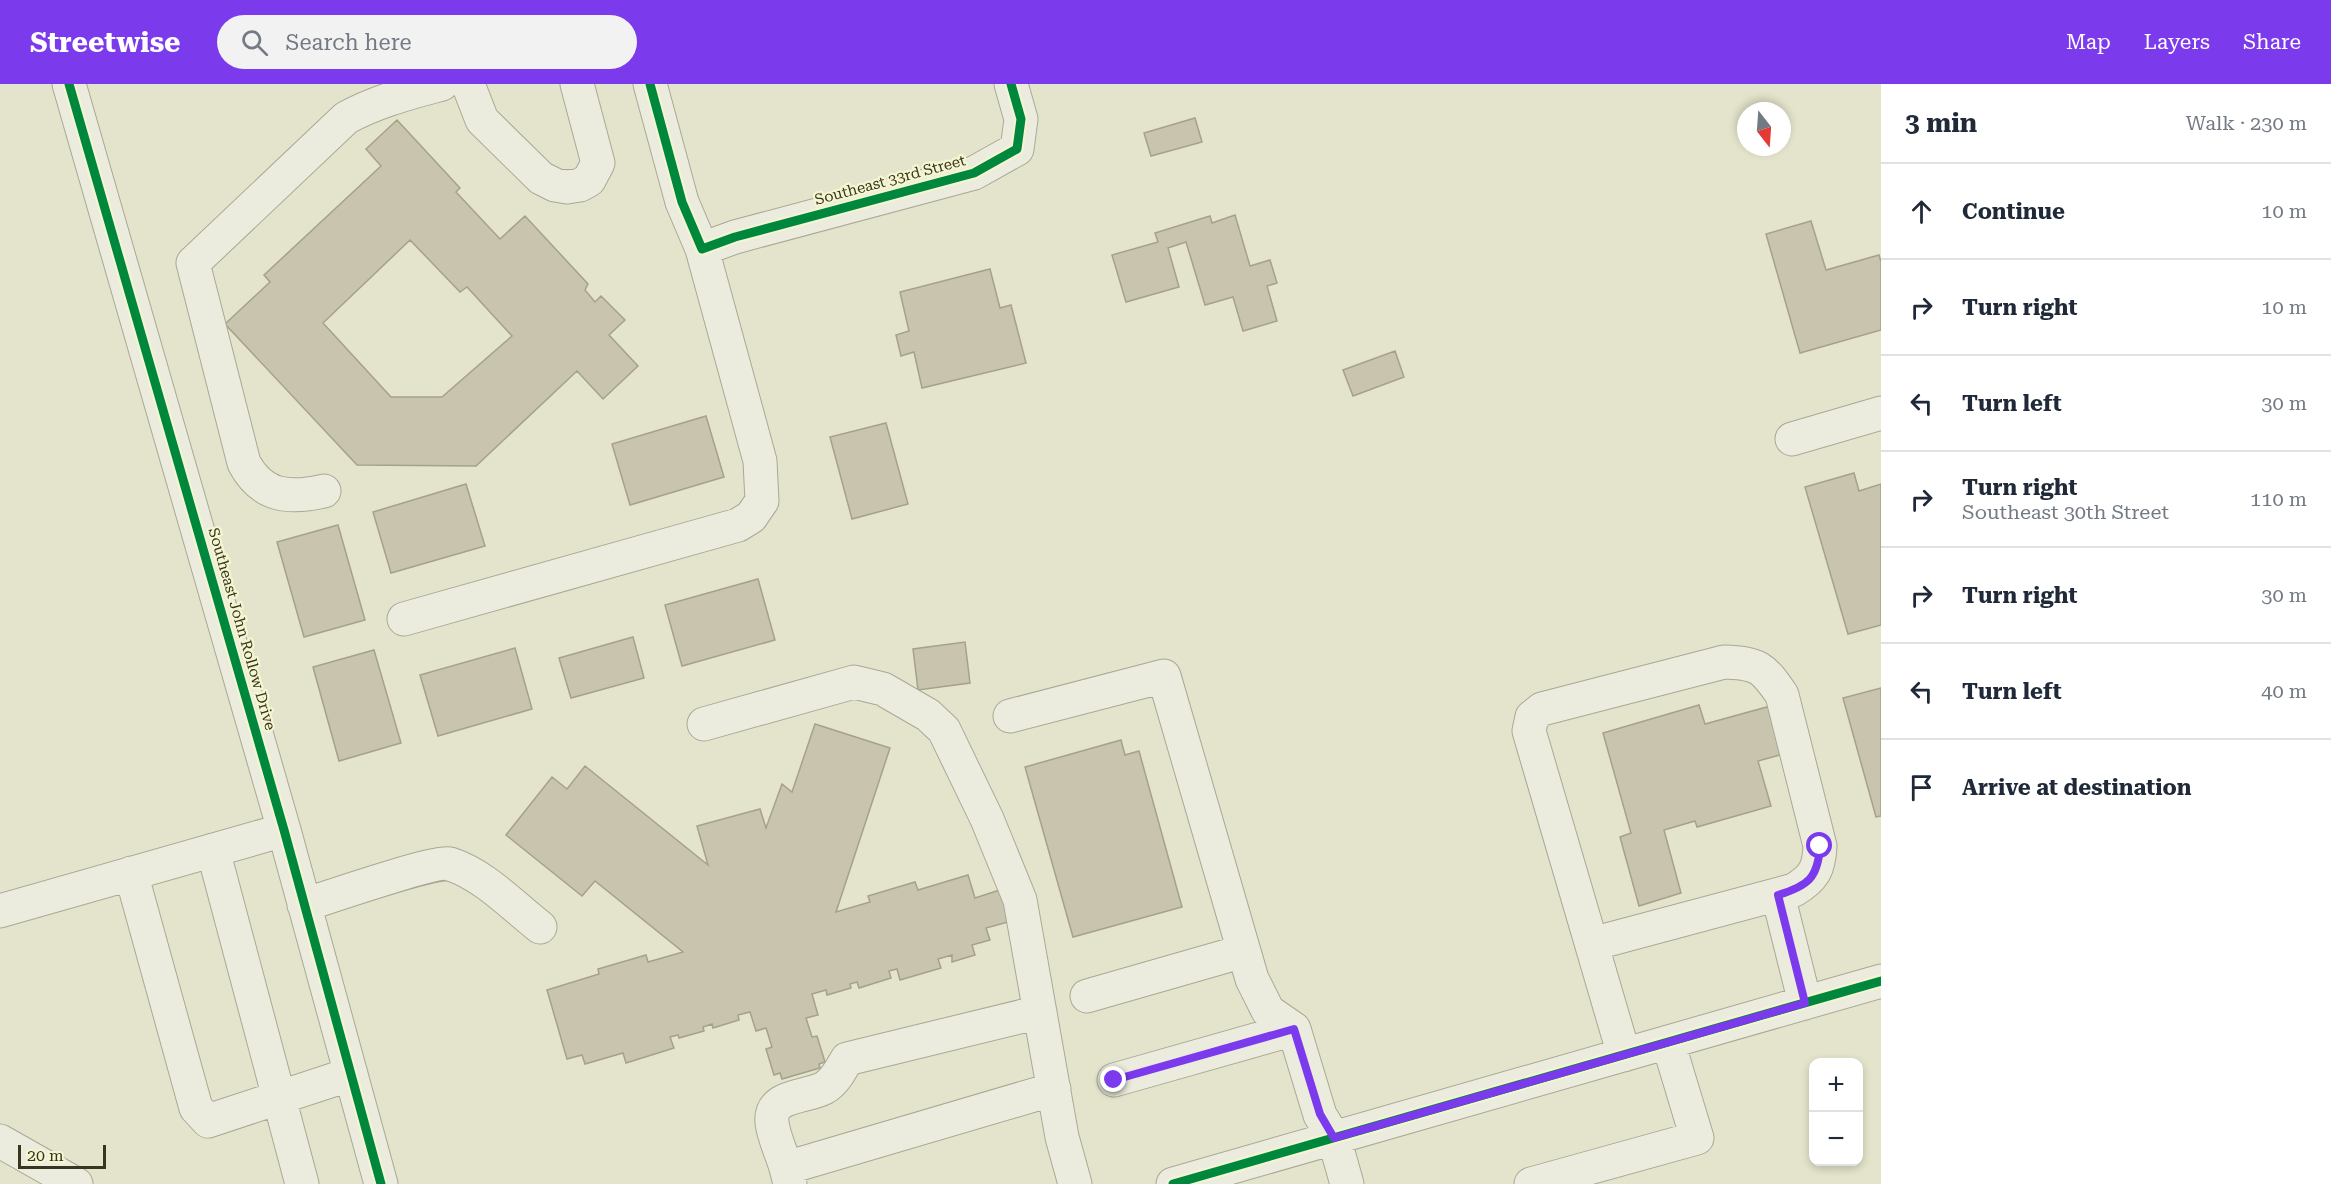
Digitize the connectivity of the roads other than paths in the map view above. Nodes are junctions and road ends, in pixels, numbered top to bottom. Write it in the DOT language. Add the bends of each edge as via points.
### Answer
graph roads {
  1 [pos="69,84"];
  2 [pos="442,84"];
  3 [pos="468,84"];
  4 [pos="577,84"];
  5 [pos="650,84"];
  6 [pos="1011,84"];
  7 [pos="702,249"];
  8 [pos="1881,413"];
  9 [pos="1792,439"];
  10 [pos="324,491"];
  11 [pos="404,619"];
  12 [pos="1010,716"];
  13 [pos="704,724"];
  14 [pos="284,830"];
  15 [pos="213,850"];
  16 [pos="131,873"];
  17 [pos="1778,895"];
  18 [pos="304,905"];
  19 [pos="0,911"];
  20 [pos="540,927"];
  21 [pos="1592,944"];
  22 [pos="1244,951"];
  23 [pos="1881,981"];
  24 [pos="1087,996"];
  25 [pos="1805,1003"];
  26 [pos="1040,1012"];
  27 [pos="1294,1029"];
  28 [pos="1668,1042"];
  29 [pos="1624,1055"];
  30 [pos="351,1074"];
  31 [pos="1114,1080"];
  32 [pos="1054,1089"];
  33 [pos="279,1098"];
  34 [pos="1334,1138"];
  35 [pos="0,1141"];
  36 [pos="788,1176"];
  37 [pos="76,1184"];
  38 [pos="302,1184"];
  39 [pos="381,1184"];
  40 [pos="1075,1184"];
  41 [pos="1173,1184"];
  42 [pos="1347,1184"];
  43 [pos="1531,1184"];
  1 -- 14 [label="street, Southeast John Rollow Drive"];
  2 -- 10 [label="street" via="392,98 346,118 193,262 244,463 251,477 285,496"];
  3 -- 4 [label="street" via="482,120 541,178 567,187 589,180 598,163"];
  5 -- 7 [label="street" via="682,202"];
  6 -- 7 [label="street, Southeast 33rd Street" via="1021,119 1017,149 974,173"];
  7 -- 11 [label="street" via="760,460 762,501 751,517 738,525"];
  8 -- 9 [label="street"];
  12 -- 22 [label="street" via="1164,676"];
  13 -- 26 [label="street" via="854,682 883,689 928,715 944,729 1020,900"];
  14 -- 15 [label="street"];
  14 -- 18 [label="street, Southeast John Rollow Drive"];
  15 -- 16 [label="street"];
  15 -- 33 [label="street"];
  16 -- 19 [label="street"];
  16 -- 33 [label="street" via="196,1108 208,1121"];
  17 -- 21 [label="street"];
  17 -- 21 [label="street" via="1807,882 1819,865 1820,846 1782,695 1769,675 1750,663 1724,662 1542,709 1532,717 1529,731"];
  17 -- 25 [label="street"];
  18 -- 20 [label="street" via="447,863 473,873"];
  18 -- 30 [label="street, Southeast John Rollow Drive"];
  21 -- 29 [label="street"];
  22 -- 24 [label="street"];
  22 -- 27 [label="street" via="1268,1011"];
  23 -- 25 [label="street"];
  25 -- 28 [label="street"];
  26 -- 32 [label="street"];
  26 -- 36 [label="street" via="847,1059 825,1087 779,1102 772,1124"];
  27 -- 31 [label="street"];
  27 -- 34 [label="street" via="1320,1114"];
  28 -- 29 [label="street"];
  28 -- 43 [label="street" via="1696,1138"];
  29 -- 34 [label="street"];
  30 -- 33 [label="street"];
  30 -- 39 [label="street, Southeast John Rollow Drive"];
  32 -- 36 [label="street"];
  32 -- 40 [label="street"];
  33 -- 38 [label="street"];
  34 -- 41 [label="street"];
  34 -- 42 [label="street"];
  35 -- 37 [label="street"];
}
